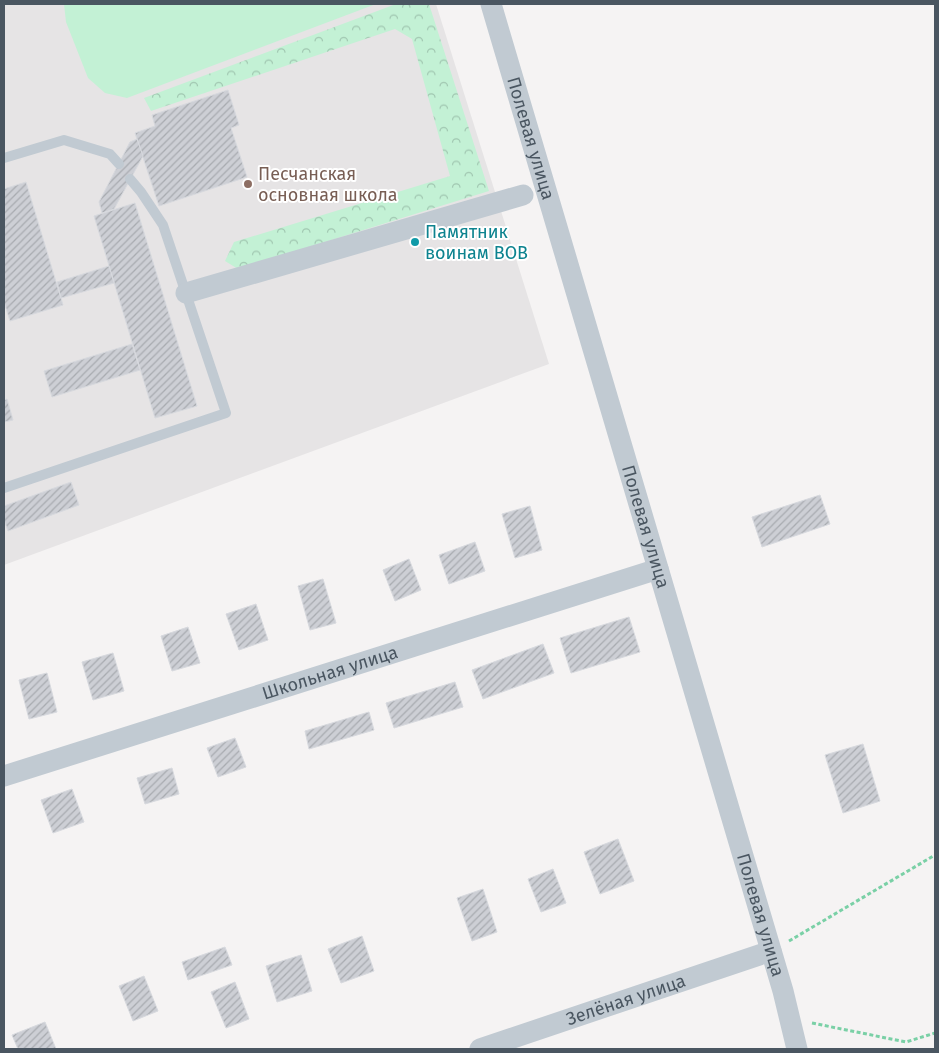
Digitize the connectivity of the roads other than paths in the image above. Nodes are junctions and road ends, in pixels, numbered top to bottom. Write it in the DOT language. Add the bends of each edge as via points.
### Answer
graph roads {
  1 [pos="491,4"];
  2 [pos="4,158"];
  3 [pos="119,164"];
  4 [pos="130,178"];
  5 [pos="523,196"];
  6 [pos="186,293"];
  7 [pos="4,488"];
  8 [pos="658,569"];
  9 [pos="4,776"];
  10 [pos="771,951"];
  11 [pos="480,1049"];
  12 [pos="797,1049"];
  1 -- 8 [label="street, Полевая улица"];
  2 -- 3 [label="lane" via="64,140 110,154"];
  4 -- 6 [label="lane" via="163,225"];
  5 -- 6 [label="street"];
  6 -- 7 [label="lane" via="226,412"];
  8 -- 9 [label="street, Школьная улица"];
  8 -- 10 [label="street, Полевая улица"];
  10 -- 11 [label="street, Зелёная улица"];
  10 -- 12 [label="street, Полевая улица"];
}
